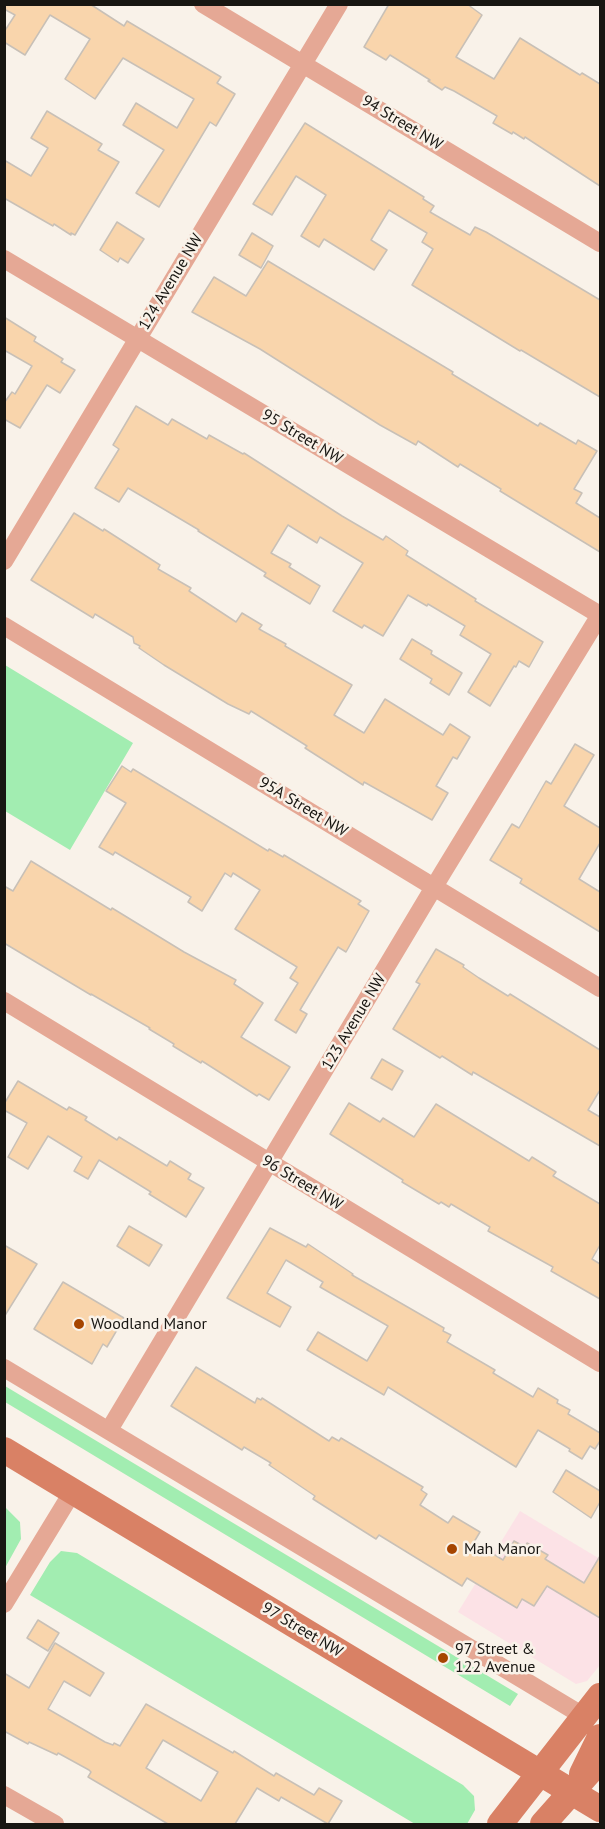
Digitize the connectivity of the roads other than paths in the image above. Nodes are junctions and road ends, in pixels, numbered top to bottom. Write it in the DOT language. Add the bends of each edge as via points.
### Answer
graph roads {
  1 [pos="203,4"];
  2 [pos="339,4"];
  3 [pos="303,64"];
  4 [pos="600,243"];
  5 [pos="4,259"];
  6 [pos="137,339"];
  7 [pos="4,561"];
  8 [pos="600,615"];
  9 [pos="4,626"];
  10 [pos="434,887"];
  11 [pos="600,988"];
  12 [pos="4,1001"];
  13 [pos="268,1162"];
  14 [pos="600,1363"];
  15 [pos="4,1368"];
  16 [pos="109,1431"];
  17 [pos="4,1450"];
  18 [pos="73,1491"];
  19 [pos="4,1604"];
  20 [pos="600,1696"];
  21 [pos="585,1717"];
  22 [pos="600,1737"];
  23 [pos="600,1760"];
  24 [pos="540,1773"];
  25 [pos="572,1793"];
  26 [pos="4,1795"];
  27 [pos="600,1809"];
  28 [pos="55,1824"];
  29 [pos="500,1824"];
  30 [pos="543,1824"];
  1 -- 3 [label="street, 94 Street NW"];
  2 -- 3 [label="street, 124 Avenue NW"];
  3 -- 4 [label="street, 94 Street NW"];
  3 -- 6 [label="street, 124 Avenue NW"];
  5 -- 6 [label="street, 95 Street NW"];
  6 -- 7 [label="street, 124 Avenue NW"];
  6 -- 8 [label="street, 95 Street NW"];
  8 -- 10 [label="street, 123 Avenue NW"];
  9 -- 10 [label="street, 95A Street NW"];
  10 -- 11 [label="street, 95A Street NW"];
  10 -- 13 [label="street, 123 Avenue NW"];
  12 -- 13 [label="street, 96 Street NW"];
  13 -- 14 [label="street, 96 Street NW"];
  13 -- 16 [label="street, 123 Avenue NW"];
  15 -- 16 [label="street"];
  16 -- 21 [label="street"];
  17 -- 18 [label="main road, 97 Street NW"];
  18 -- 19 [label="street"];
  18 -- 24 [label="main road, 97 Street NW"];
  20 -- 21 [label="main road"];
  21 -- 24 [label="main road"];
  22 -- 25 [label="main road"];
  23 -- 25 [label="main road"];
  24 -- 25 [label="main road, 97 Street NW"];
  24 -- 29 [label="main road"];
  25 -- 27 [label="main road, 97 Street NW"];
  25 -- 30 [label="main road"];
  26 -- 28 [label="street"];
}
